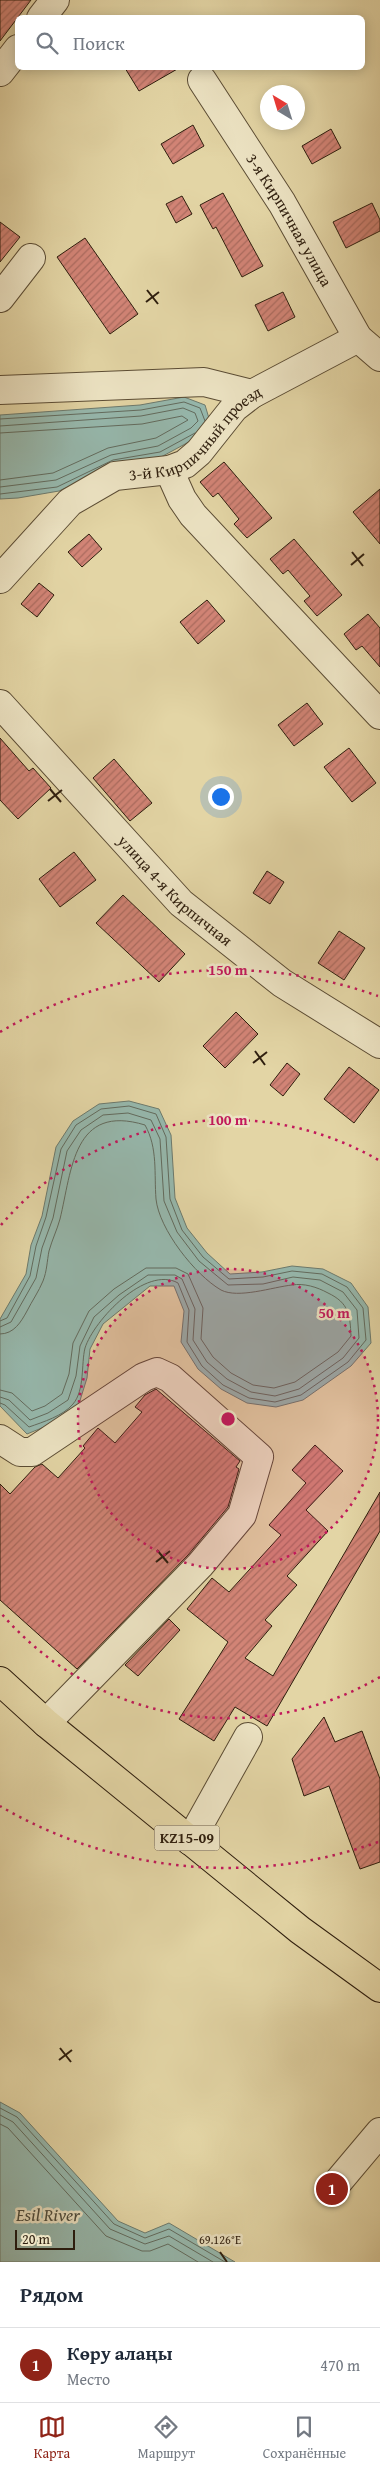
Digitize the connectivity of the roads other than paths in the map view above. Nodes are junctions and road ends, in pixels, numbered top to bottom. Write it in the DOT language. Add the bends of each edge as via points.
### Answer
graph roads {
  1 [pos="54,0"];
  2 [pos="43,15"];
  3 [pos="15,53"];
  4 [pos="0,72"];
  5 [pos="202,80"];
  6 [pos="31,258"];
  7 [pos="0,298"];
  8 [pos="358,338"];
  9 [pos="380,357"];
  10 [pos="0,390"];
  11 [pos="252,394"];
  12 [pos="169,470"];
  13 [pos="0,579"];
  14 [pos="0,704"];
  15 [pos="380,716"];
  16 [pos="380,1044"];
  17 [pos="0,1439"];
  18 [pos="0,1681"];
  19 [pos="46,1723"];
  20 [pos="248,1737"];
  21 [pos="190,1841"];
  22 [pos="380,1988"];
  23 [pos="379,2136"];
  24 [pos="332,2189"];
  1 -- 2 [label="street"];
  3 -- 4 [label="street"];
  5 -- 8 [label="street, 3-я Кирпичная улица" via="282,203"];
  6 -- 7 [label="street"];
  8 -- 9 [label="street, 3-я Кирпичная улица"];
  8 -- 11 [label="street, 3-й Кирпичный проезд"];
  10 -- 11 [label="street" via="204,382"];
  11 -- 12 [label="street, 3-й Кирпичный проезд" via="234,408 199,452 185,464"];
  12 -- 13 [label="street, 3-й Кирпичный проезд" via="115,476 80,494"];
  12 -- 15 [label="street" via="193,515"];
  14 -- 16 [label="street, улица 4-я Кирпичная" via="181,903 282,983"];
  17 -- 19 [label="street" via="20,1452 32,1452 144,1377 157,1372 170,1378 259,1457 242,1515 200,1565"];
  18 -- 19 [label="highway, KZ15-09"];
  19 -- 21 [label="highway, KZ15-09"];
  20 -- 21 [label="street"];
  21 -- 22 [label="highway, KZ15-09" via="300,1930"];
  23 -- 24 [label="street"];
}
